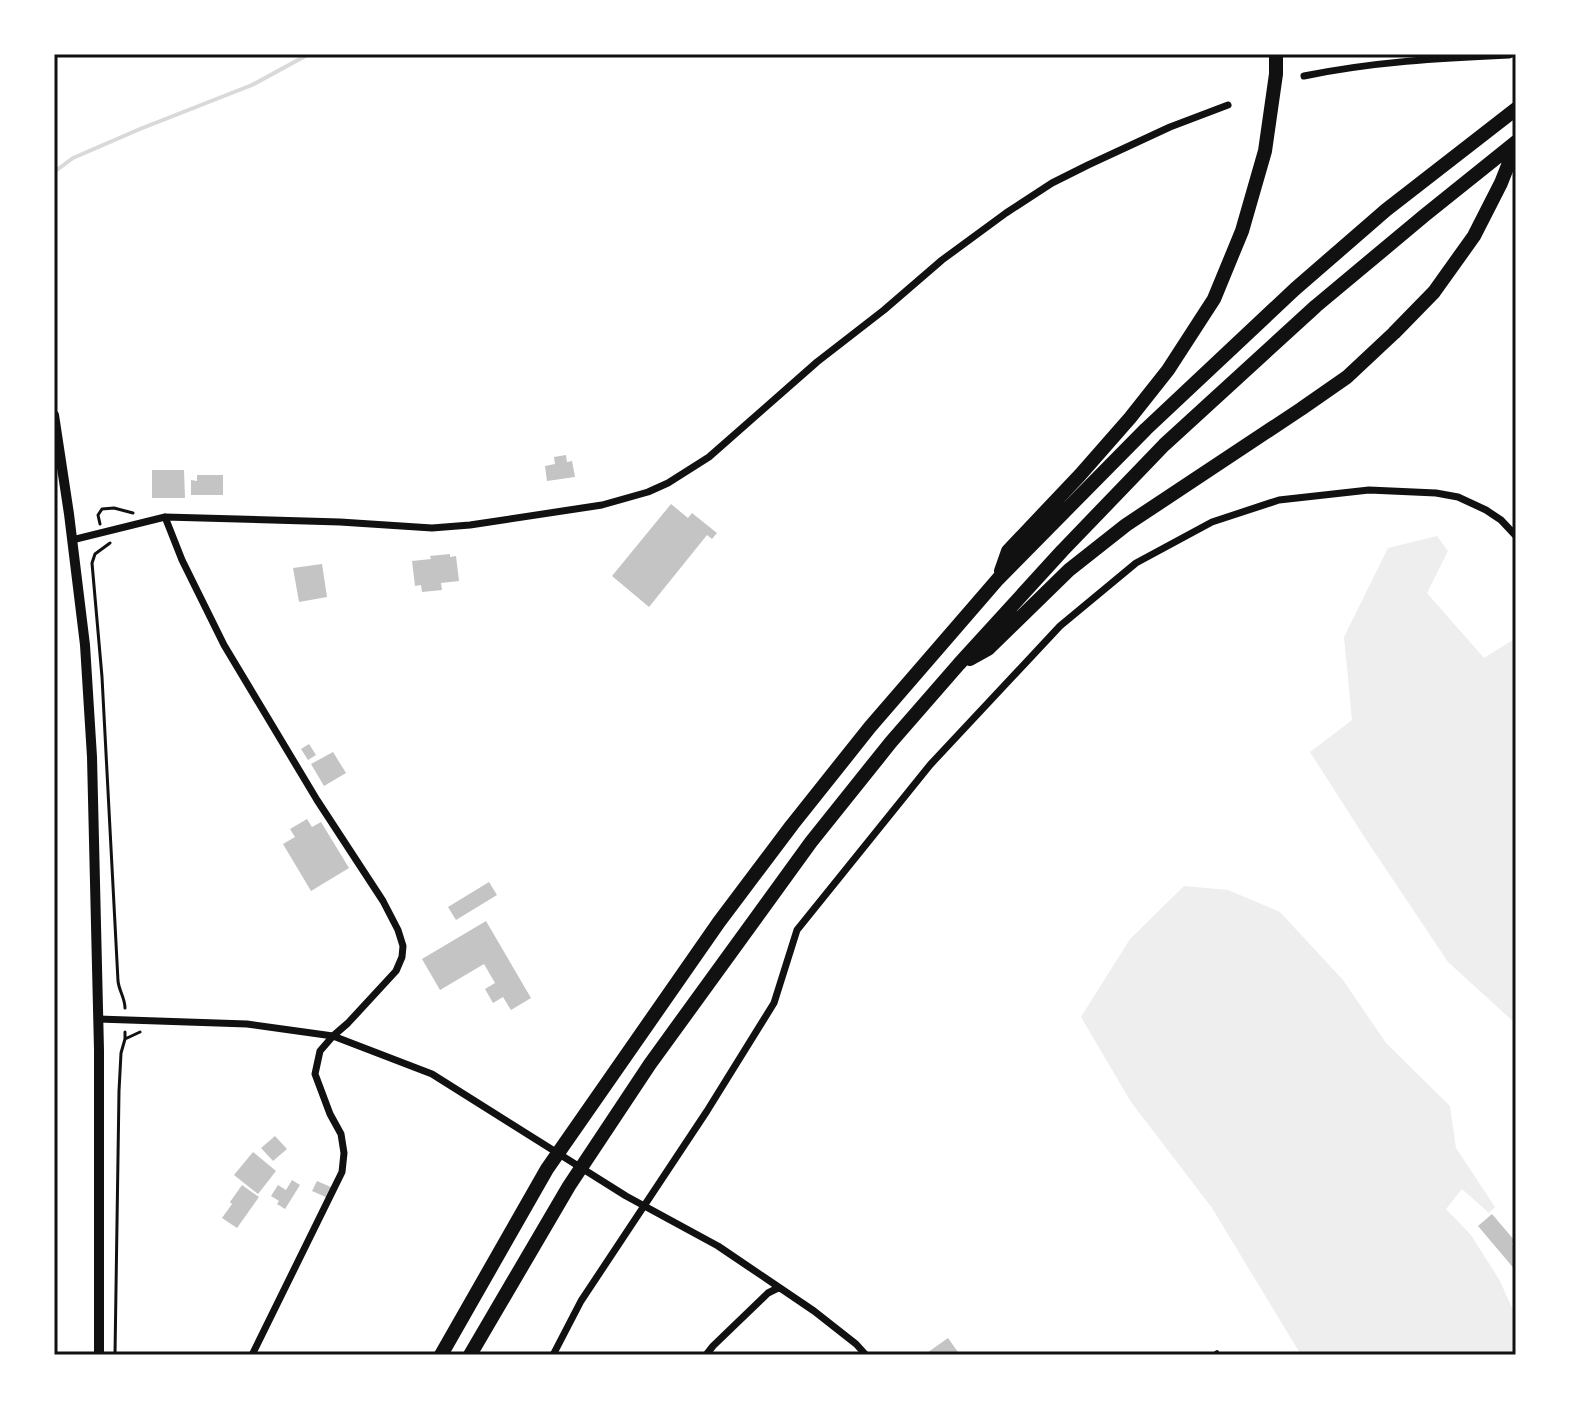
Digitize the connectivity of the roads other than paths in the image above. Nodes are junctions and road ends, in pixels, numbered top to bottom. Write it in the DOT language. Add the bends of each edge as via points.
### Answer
graph roads {
  1 [pos="1276,54"];
  2 [pos="1509,55"];
  3 [pos="1304,76"];
  4 [pos="1228,105"];
  5 [pos="1516,109"];
  6 [pos="1516,144"];
  7 [pos="54,415"];
  8 [pos="165,517"];
  9 [pos="1516,536"];
  10 [pos="72,540"];
  11 [pos="998,579"];
  12 [pos="959,664"];
  13 [pos="98,1019"];
  14 [pos="333,1036"];
  15 [pos="645,1205"];
  16 [pos="778,1288"];
  17 [pos="99,1355"];
  18 [pos="252,1355"];
  19 [pos="441,1355"];
  20 [pos="470,1355"];
  21 [pos="553,1355"];
  22 [pos="706,1355"];
  23 [pos="866,1355"];
  1 -- 11 [label="highway" via="1265,151 1242,231 1214,299 1130,418 1008,551"];
  2 -- 3 [label="street" via="1404,61"];
  4 -- 8 [label="street" via="1088,165 1029,198 942,260 709,457 648,492 602,505 432,528"];
  5 -- 11 [label="highway" via="1295,289"];
  6 -- 12 [label="highway" via="1316,306 1164,445"];
  6 -- 12 [label="highway" via="1474,236 1434,292 1347,377 1126,525 1069,570 988,649"];
  7 -- 10 [label="main road"];
  8 -- 10 [label="street"];
  8 -- 14 [label="street" via="224,645 398,930 403,946 396,971"];
  9 -- 15 [label="street" via="1501,520 1458,497 1369,490 1279,500 1212,522 1136,563 1060,626 930,765 797,930 774,1003"];
  10 -- 13 [label="main road" via="90,729"];
  11 -- 19 [label="highway" via="870,727 719,922 547,1169"];
  12 -- 20 [label="highway" via="811,842 650,1064 569,1186"];
  13 -- 14 [label="street" via="247,1024"];
  13 -- 17 [label="main road"];
  14 -- 15 [label="street" via="432,1074"];
  14 -- 18 [label="street" via="320,1051 315,1074 341,1134 342,1172"];
  15 -- 16 [label="street"];
  15 -- 21 [label="street" via="581,1301"];
  16 -- 22 [label="street"];
  16 -- 23 [label="street"];
}
